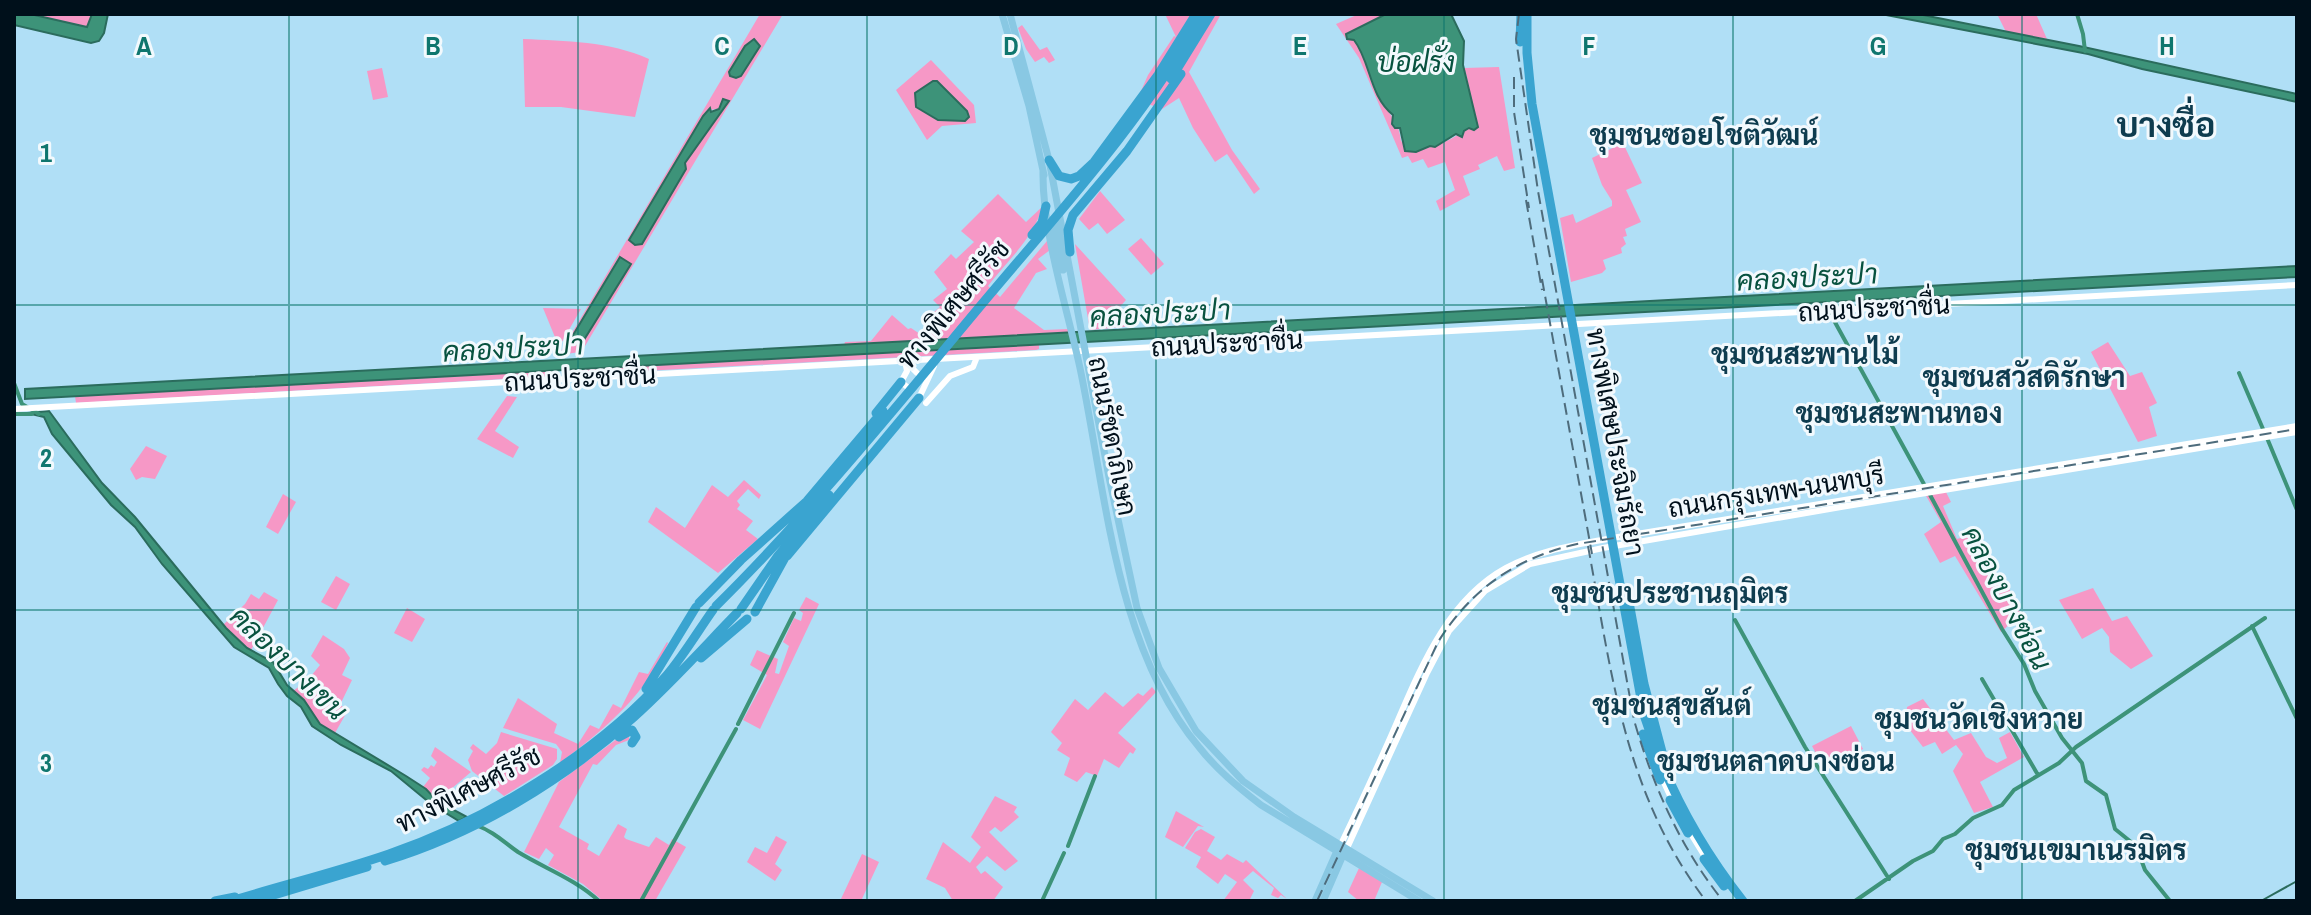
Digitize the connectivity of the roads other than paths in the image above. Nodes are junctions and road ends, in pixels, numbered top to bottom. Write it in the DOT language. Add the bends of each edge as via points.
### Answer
graph roads {
  1 [pos="1002,14"];
  2 [pos="1010,14"];
  3 [pos="1196,14"];
  4 [pos="1203,14"];
  5 [pos="1211,14"];
  6 [pos="1521,14"];
  7 [pos="1527,14"];
  8 [pos="1204,28"];
  9 [pos="1049,160"];
  10 [pos="1094,162"];
  11 [pos="1043,171"];
  12 [pos="1053,179"];
  13 [pos="1059,195"];
  14 [pos="1046,206"];
  15 [pos="1065,251"];
  16 [pos="2297,285"];
  17 [pos="1080,308"];
  18 [pos="1068,312"];
  19 [pos="1076,348"];
  20 [pos="1088,348"];
  21 [pos="977,357"];
  22 [pos="937,359"];
  23 [pos="905,361"];
  24 [pos="917,373"];
  25 [pos="903,379"];
  26 [pos="927,385"];
  27 [pos="935,394"];
  28 [pos="923,400"];
  29 [pos="1097,401"];
  30 [pos="1087,402"];
  31 [pos="14,409"];
  32 [pos="2297,429"];
  33 [pos="850,448"];
  34 [pos="1597,464"];
  35 [pos="1107,477"];
  36 [pos="821,499"];
  37 [pos="1695,529"];
  38 [pos="796,534"];
  39 [pos="1612,538"];
  40 [pos="1123,543"];
  41 [pos="1613,546"];
  42 [pos="787,556"];
  43 [pos="1120,566"];
  44 [pos="1493,582"];
  45 [pos="656,696"];
  46 [pos="1184,712"];
  47 [pos="1641,715"];
  48 [pos="624,716"];
  49 [pos="1187,730"];
  50 [pos="632,743"];
  51 [pos="587,753"];
  52 [pos="1217,759"];
  53 [pos="1665,771"];
  54 [pos="1291,811"];
  55 [pos="1286,820"];
  56 [pos="1345,844"];
  57 [pos="1340,854"];
  58 [pos="1388,870"];
  59 [pos="1384,880"];
  60 [pos="255,899"];
  61 [pos="215,901"];
  62 [pos="231,901"];
  63 [pos="1315,901"];
  64 [pos="1323,901"];
  65 [pos="1422,901"];
  66 [pos="1433,901"];
  67 [pos="1440,901"];
  68 [pos="1741,901"];
  1 -- 11 [label="main road, ถนนรัชดาภิเษก"];
  2 -- 9 [label="main road, ถนนรัชดาภิเษก"];
  3 -- 10 [label="highway"];
  4 -- 36 [label="highway, ทางพิเศษศรีรัช" via="1165,78 1108,155"];
  5 -- 8 [label="highway, ทางพิเศษศรีรัช"];
  6 -- 68 [label="highway, ทางพิเศษประจิมรัถยา" via="1529,122 1635,706 1677,814 1707,863"];
  7 -- 34 [label="highway, ทางพิเศษประจิมรัถยา" via="1532,104"];
  8 -- 15 [label="highway" via="1158,109 1069,221"];
  8 -- 36 [label="highway, ทางพิเศษศรีรัช" via="1116,153"];
  9 -- 10 [label="highway" via="1059,176 1071,179"];
  9 -- 12 [label="main road, ถนนรัชดาภิเษก"];
  10 -- 13 [label="highway" via="1066,198"];
  11 -- 14 [label="main road, ถนนรัชดาภิเษก"];
  11 -- 15 [label="main road, ถนนรัชดาภิเษก"];
  12 -- 13 [label="main road, ถนนรัชดาภิเษก"];
  12 -- 15 [label="main road, ถนนรัชดาภิเษก"];
  13 -- 15 [label="main road, ถนนรัชดาภิเษก"];
  14 -- 18 [label="main road, ถนนรัชดาภิเษก"];
  14 -- 33 [label="highway" via="1042,223"];
  15 -- 17 [label="main road, ถนนรัชดาภิเษก"];
  15 -- 35 [label="main road, ถนนรัชดาภิเษก"];
  16 -- 20 [label="main road, ถนนประชาชื่น"];
  17 -- 18 [label="main road" via="1077,315"];
  17 -- 20 [label="main road, ถนนรัชดาภิเษก"];
  18 -- 19 [label="main road, ถนนรัชดาภิเษก"];
  19 -- 20 [label="main road, ถนนประชาชื่น"];
  19 -- 21 [label="main road, ถนนประชาชื่น"];
  19 -- 30 [label="main road, ถนนรัชดาภิเษก"];
  20 -- 29 [label="main road, ถนนรัชดาภิเษก"];
  21 -- 22 [label="main road, ถนนประชาชื่น"];
  21 -- 27 [label="main road" via="973,367 950,376"];
  22 -- 23 [label="main road, ถนนประชาชื่น"];
  22 -- 26 [label="main road"];
  23 -- 24 [label="main road"];
  23 -- 25 [label="main road"];
  23 -- 31 [label="main road, ถนนประชาชื่น"];
  24 -- 25 [label="main road"];
  24 -- 26 [label="main road"];
  25 -- 28 [label="main road"];
  25 -- 33 [label="highway"];
  26 -- 27 [label="main road"];
  26 -- 28 [label="main road"];
  27 -- 28 [label="main road"];
  28 -- 42 [label="highway"];
  29 -- 30 [label="main road" via="1093,396"];
  29 -- 40 [label="main road, ถนนรัชดาภิเษก"];
  30 -- 43 [label="main road, ถนนรัชดาภิเษก"];
  32 -- 37 [label="main road, ถนนกรุงเทพ-นนทบุรี"];
  33 -- 48 [label="highway" via="807,501 698,605 653,681"];
  34 -- 53 [label="highway"];
  34 -- 68 [label="highway, ทางพิเศษประจิมรัถยา" via="1637,687 1653,743 1696,835"];
  35 -- 40 [label="main road, ถนนรัชดาภิเษก"];
  35 -- 43 [label="main road, ถนนรัชดาภิเษก"];
  36 -- 38 [label="highway, ทางพิเศษศรีรัช"];
  36 -- 48 [label="highway, ทางพิเศษศรีรัช" via="714,608 669,673"];
  37 -- 39 [label="main road, ถนนกรุงเทพ-นนทบุรี"];
  37 -- 41 [label="main road, ถนนกรุงเทพ-นนทบุรี"];
  38 -- 42 [label="highway"];
  38 -- 45 [label="highway, ทางพิเศษศรีรัช" via="739,611"];
  39 -- 41 [label="main road"];
  39 -- 44 [label="main road, ถนนกรุงเทพ-นนทบุรี" via="1536,555 1504,569"];
  40 -- 46 [label="main road, ถนนรัชดาภิเษก" via="1147,639"];
  41 -- 44 [label="main road, ถนนกรุงเทพ-นนทบุรี" via="1530,564"];
  41 -- 47 [label="main road"];
  42 -- 45 [label="highway" via="751,615"];
  43 -- 49 [label="main road, ถนนรัชดาภิเษก" via="1145,658"];
  44 -- 56 [label="main road, ถนนกรุงเทพ-นนทบุรี" via="1451,617"];
  45 -- 51 [label="highway, ทางพิเศษศรีรัช"];
  46 -- 52 [label="main road, ถนนรัชดาภิเษก"];
  46 -- 54 [label="main road, ถนนรัชดาภิเษก" via="1233,767"];
  47 -- 53 [label="main road"];
  47 -- 68 [label="main road" via="1679,812"];
  48 -- 51 [label="highway, ทางพิเศษศรีรัช"];
  49 -- 52 [label="main road, ถนนรัชดาภิเษก"];
  49 -- 55 [label="main road, ถนนรัชดาภิเษก" via="1227,778"];
  50 -- 51 [label="highway" via="636,734 629,730"];
  51 -- 60 [label="highway, ทางพิเศษศรีรัช" via="436,835"];
  52 -- 65 [label="main road, ถนนรัชดาภิเษก" via="1273,808"];
  52 -- 66 [label="main road, ถนนรัชดาภิเษก" via="1283,810"];
  53 -- 68 [label="main road"];
  54 -- 55 [label="main road" via="1295,819"];
  54 -- 56 [label="main road, ถนนรัชดาภิเษก"];
  55 -- 57 [label="main road, ถนนรัชดาภิเษก"];
  56 -- 57 [label="main road, ถนนกรุงเทพ-นนทบุรี"];
  56 -- 58 [label="main road, ถนนรัชดาภิเษก"];
  57 -- 59 [label="main road, ถนนรัชดาภิเษก"];
  57 -- 63 [label="main road, ถนนกรุงเทพ-นนทบุรี"];
  57 -- 64 [label="main road, ถนนกรุงเทพ-นนทบุรี"];
  58 -- 59 [label="main road" via="1381,872"];
  58 -- 67 [label="main road, ถนนรัชดาภิเษก"];
  59 -- 65 [label="main road, ถนนรัชดาภิเษก"];
  60 -- 61 [label="highway"];
  60 -- 62 [label="highway, ทางพิเศษศรีรัช"];
}
